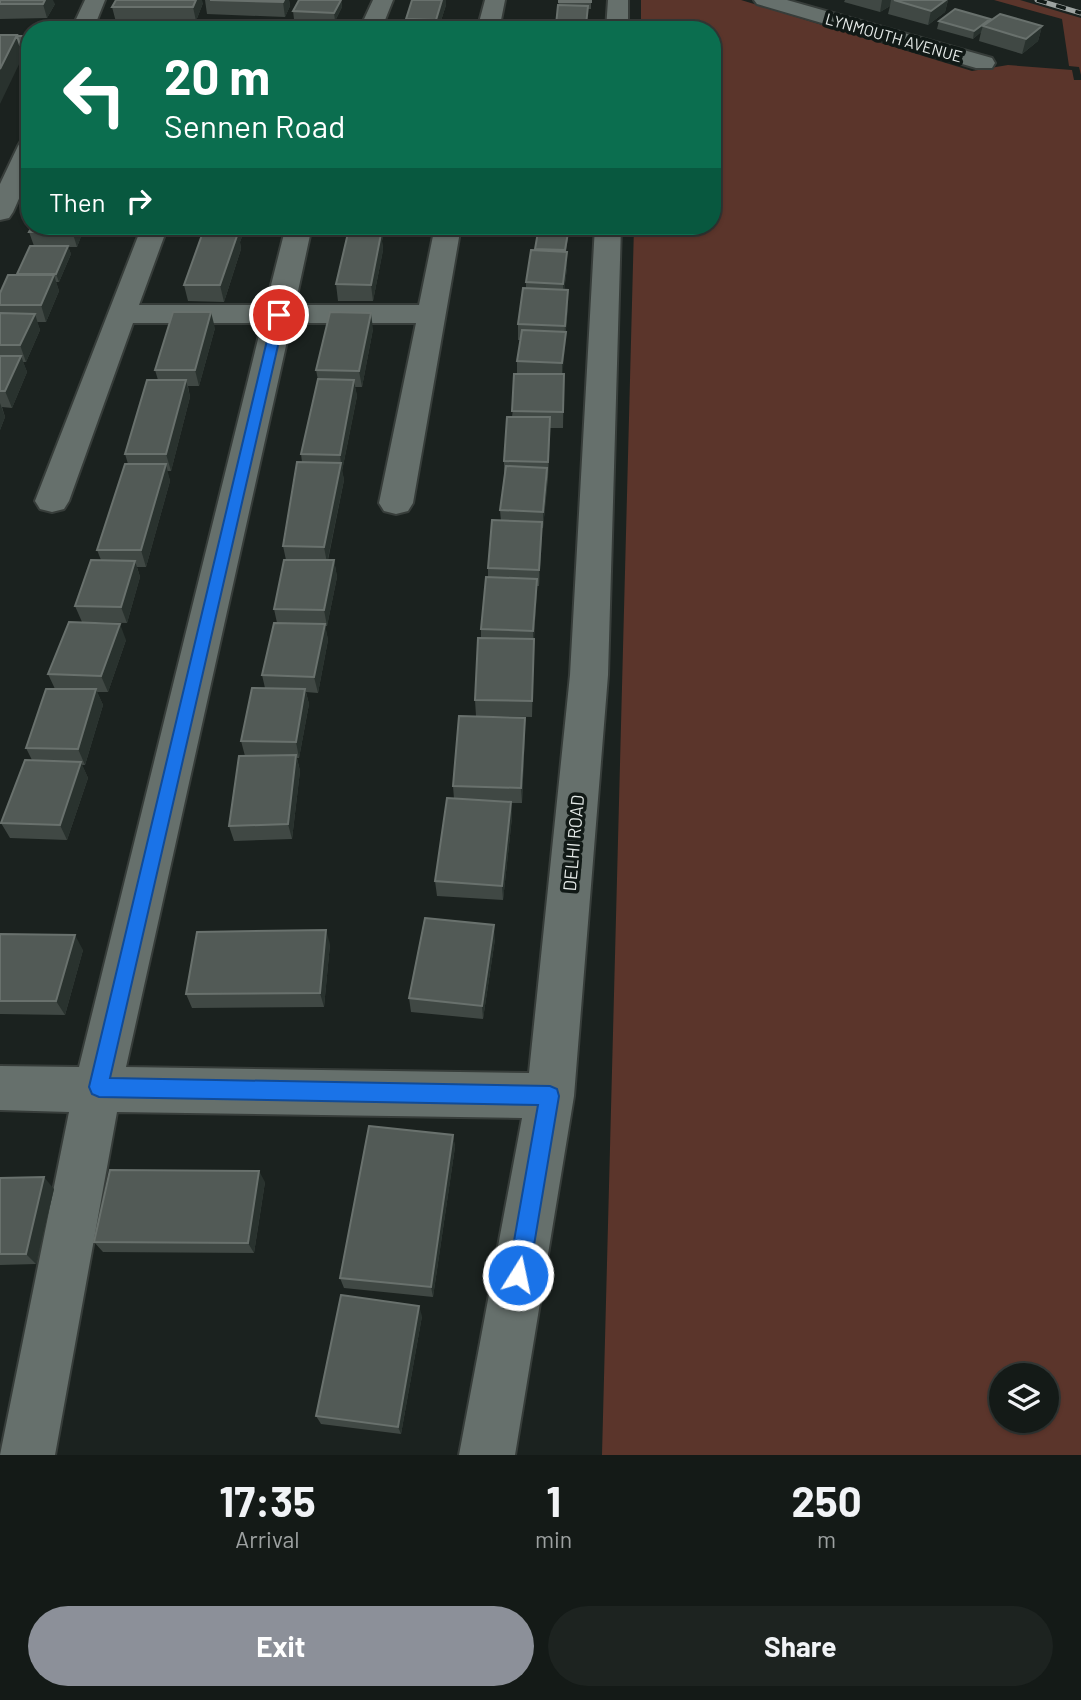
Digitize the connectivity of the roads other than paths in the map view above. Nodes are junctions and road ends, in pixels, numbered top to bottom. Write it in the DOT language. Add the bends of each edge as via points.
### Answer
graph roads {
  1 [pos="95,0"];
  2 [pos="383,0"];
  3 [pos="495,0"];
  4 [pos="618,0"];
  5 [pos="764,0"];
  6 [pos="86,21"];
  7 [pos="374,21"];
  8 [pos="490,21"];
  9 [pos="617,21"];
  10 [pos="984,63"];
  11 [pos="21,166"];
  12 [pos="0,212"];
  13 [pos="152,235"];
  14 [pos="297,235"];
  15 [pos="446,235"];
  16 [pos="608,235"];
  17 [pos="121,314"];
  18 [pos="431,314"];
  19 [pos="279,315"];
  20 [pos="52,501"];
  21 [pos="396,503"];
  22 [pos="99,1087"];
  23 [pos="0,1088"];
  24 [pos="550,1096"];
  25 [pos="27,1455"];
  26 [pos="487,1455"];
  1 -- 6 [label="street"];
  2 -- 7 [label="street"];
  3 -- 8 [label="street"];
  4 -- 9 [label="street"];
  5 -- 10 [label="street, LYNMOUTH AVENUE"];
  11 -- 12 [label="street"];
  13 -- 17 [label="street"];
  14 -- 19 [label="street"];
  15 -- 18 [label="street"];
  16 -- 24 [label="street, DELHI ROAD" via="589,676"];
  17 -- 19 [label="street"];
  17 -- 20 [label="street"];
  18 -- 19 [label="street"];
  18 -- 21 [label="street"];
  19 -- 22 [label="street"];
  22 -- 23 [label="street"];
  22 -- 24 [label="street"];
  22 -- 25 [label="street"];
  24 -- 26 [label="street, DELHI ROAD"];
}
